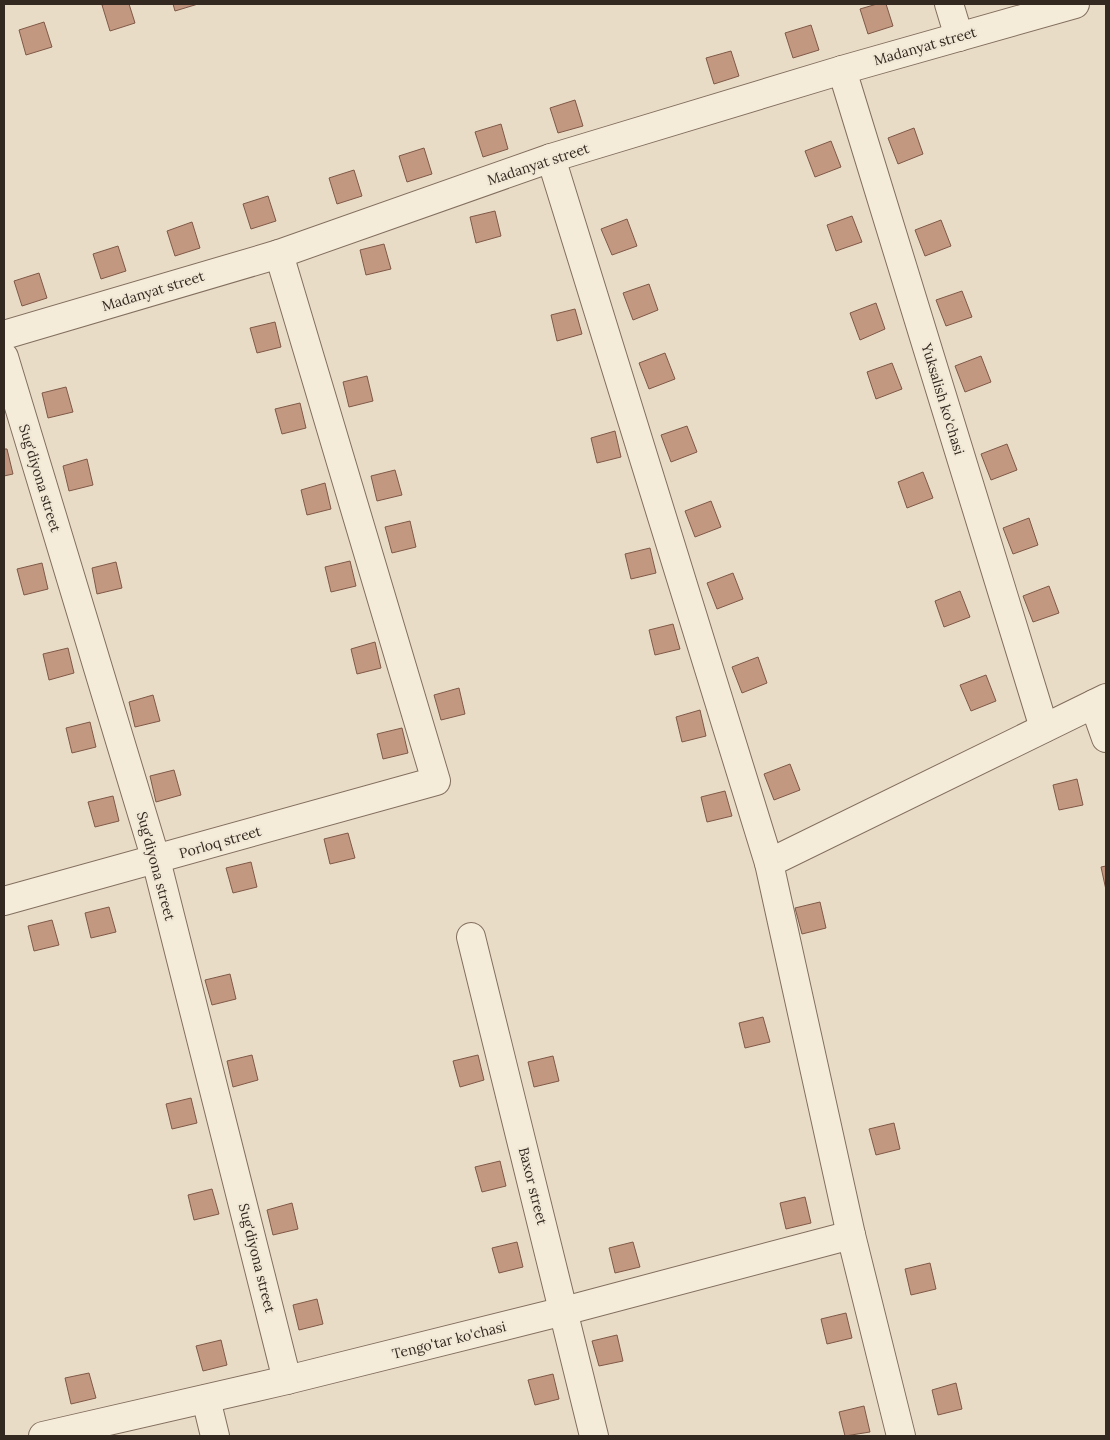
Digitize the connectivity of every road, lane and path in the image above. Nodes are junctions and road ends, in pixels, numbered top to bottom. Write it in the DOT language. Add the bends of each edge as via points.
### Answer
graph roads {
  1 [pos="949,4"];
  2 [pos="1075,4"];
  3 [pos="959,37"];
  4 [pos="842,70"];
  5 [pos="551,158"];
  6 [pos="279,254"];
  7 [pos="4,335"];
  8 [pos="4,357"];
  9 [pos="1100,701"];
  10 [pos="1044,728"];
  11 [pos="1106,738"];
  12 [pos="156,860"];
  13 [pos="769,863"];
  14 [pos="4,901"];
  15 [pos="471,936"];
  16 [pos="852,1235"];
  17 [pos="564,1311"];
  18 [pos="288,1380"];
  19 [pos="206,1399"];
  20 [pos="43,1436"];
  21 [pos="215,1436"];
  22 [pos="594,1436"];
  23 [pos="901,1436"];
  1 -- 3 [label="street"];
  2 -- 3 [label="street, Madanyat street"];
  3 -- 4 [label="street, Madanyat street"];
  4 -- 5 [label="street, Madanyat street"];
  4 -- 10 [label="street, Yuksalish ko'chasi"];
  5 -- 6 [label="street, Madanyat street"];
  5 -- 13 [label="street"];
  6 -- 7 [label="street, Madanyat street"];
  6 -- 12 [label="street, Porloq street" via="436,781"];
  8 -- 12 [label="street, Sug'diyona street"];
  9 -- 10 [label="street"];
  9 -- 11 [label="street"];
  10 -- 13 [label="street"];
  12 -- 14 [label="street, Porloq street"];
  12 -- 18 [label="street, Sug'diyona street"];
  13 -- 16 [label="street"];
  15 -- 17 [label="street, Baxor street"];
  16 -- 17 [label="street, Tengo'tar ko'chasi"];
  16 -- 23 [label="street"];
  17 -- 18 [label="street, Tengo'tar ko'chasi"];
  17 -- 22 [label="street, Baxor street"];
  18 -- 19 [label="street, Tengo'tar ko'chasi"];
  19 -- 20 [label="street, Tengo'tar ko'chasi"];
  19 -- 21 [label="street"];
}
